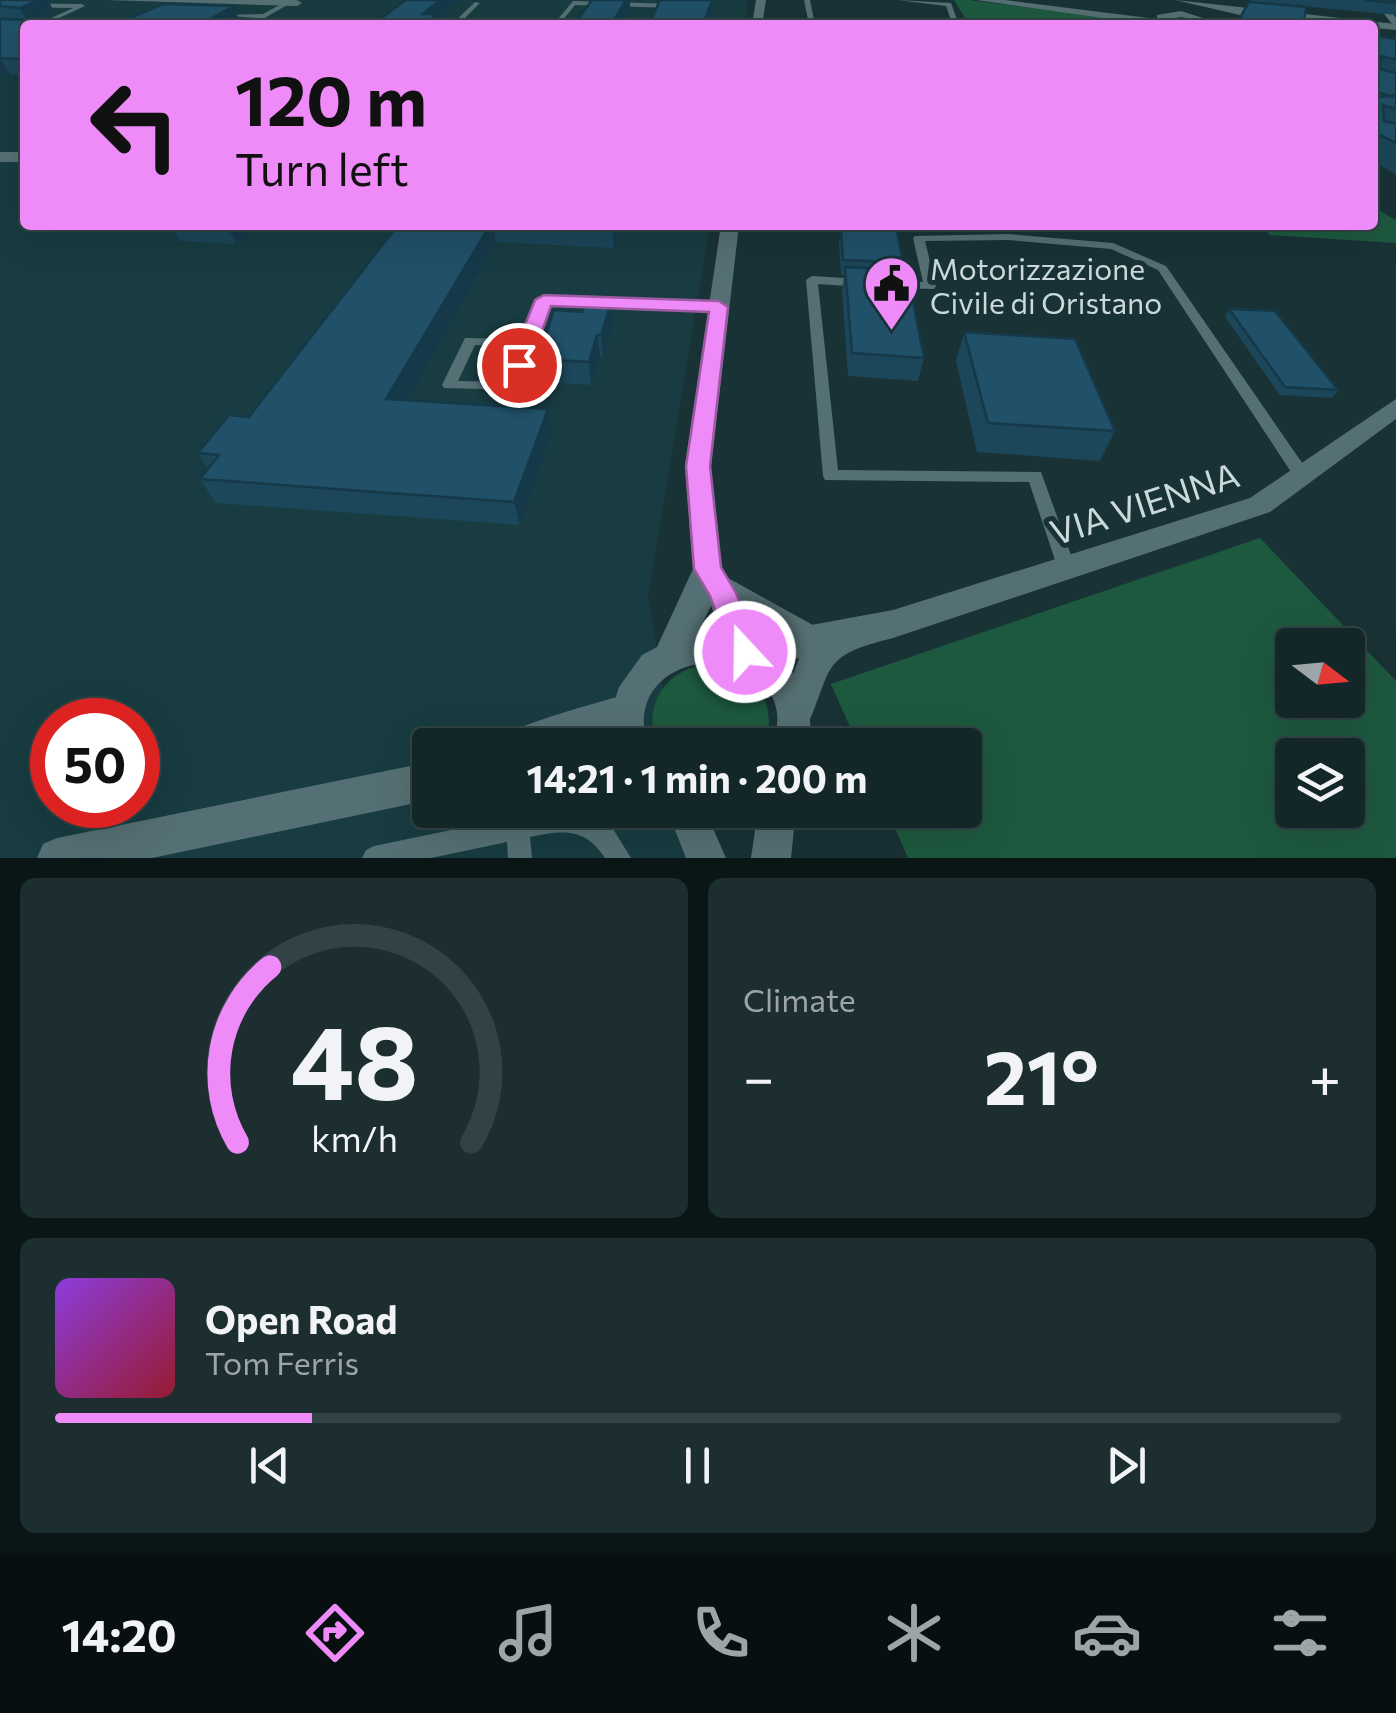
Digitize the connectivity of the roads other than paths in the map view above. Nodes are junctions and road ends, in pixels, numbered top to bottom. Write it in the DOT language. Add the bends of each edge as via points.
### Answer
graph roads {
  1 [pos="111,0"];
  2 [pos="900,0"];
  3 [pos="982,0"];
  4 [pos="1180,0"];
  5 [pos="159,1"];
  6 [pos="262,1"];
  7 [pos="930,1"];
  8 [pos="1161,1"];
  9 [pos="1200,2"];
  10 [pos="292,3"];
  11 [pos="477,3"];
  12 [pos="1378,3"];
  13 [pos="0,6"];
  14 [pos="692,6"];
  15 [pos="206,14"];
  16 [pos="265,16"];
  17 [pos="50,20"];
  18 [pos="258,20"];
  19 [pos="459,20"];
  20 [pos="560,20"];
  21 [pos="954,20"];
  22 [pos="1179,20"];
  23 [pos="1356,20"];
  24 [pos="1360,20"];
  25 [pos="1395,24"];
  26 [pos="729,230"];
  27 [pos="719,307"];
  28 [pos="528,343"];
  29 [pos="1396,407"];
  30 [pos="1301,474"];
  31 [pos="1066,566"];
  32 [pos="715,581"];
  33 [pos="825,638"];
  34 [pos="745,652"];
  35 [pos="670,654"];
  36 [pos="565,728"];
  37 [pos="608,728"];
  38 [pos="627,728"];
  39 [pos="793,728"];
  40 [pos="795,728"];
  41 [pos="412,785"];
  42 [pos="487,828"];
  43 [pos="518,828"];
  44 [pos="590,828"];
  45 [pos="694,828"];
  46 [pos="775,828"];
  47 [pos="172,846"];
  48 [pos="105,854"];
  49 [pos="57,858"];
  50 [pos="374,858"];
  51 [pos="520,858"];
  52 [pos="619,858"];
  53 [pos="706,858"];
  54 [pos="771,858"];
  1 -- 5 [label="street"];
  2 -- 7 [label="lane"];
  3 -- 22 [label="street"];
  4 -- 9 [label="street"];
  5 -- 6 [label="street"];
  6 -- 10 [label="street"];
  7 -- 21 [label="lane" via="949,4"];
  8 -- 22 [label="street"];
  9 -- 22 [label="street"];
  9 -- 23 [label="street"];
  9 -- 24 [label="street"];
  10 -- 16 [label="lane"];
  11 -- 19 [label="lane"];
  12 -- 25 [label="street"];
  13 -- 17 [label="lane" via="82,6"];
  14 -- 20 [label="lane" via="573,3"];
  15 -- 16 [label="lane"];
  16 -- 18 [label="lane"];
  26 -- 27 [label="street"];
  27 -- 28 [label="lane" via="544,300"];
  27 -- 32 [label="street" via="698,466"];
  28 -- 28 [label="lane" via="511,388 450,385 470,341"];
  29 -- 30 [label="street, VIA VIENNA"];
  30 -- 31 [label="street, VIA VIENNA" via="1260,505"];
  30 -- 31 [label="lane" via="1162,268 1112,246 919,238 930,286 812,280 831,476 1035,476"];
  31 -- 33 [label="street, VIA VIENNA" via="893,624"];
  32 -- 33 [label="street"];
  32 -- 34 [label="street"];
  32 -- 35 [label="street"];
  33 -- 34 [label="street, VIA VIENNA"];
  33 -- 40 [label="street"];
  34 -- 35 [label="street, VIA VIENNA" via="701,645"];
  34 -- 39 [label="street" via="781,682"];
  35 -- 38 [label="street" via="642,678"];
  36 -- 37 [label="street"];
  41 -- 47 [label="street"];
  42 -- 50 [label="lane"];
  43 -- 51 [label="lane"];
  44 -- 52 [label="lane" via="602,832"];
  45 -- 53 [label="street"];
  46 -- 54 [label="street"];
  47 -- 48 [label="street"];
  48 -- 49 [label="street"];
}
